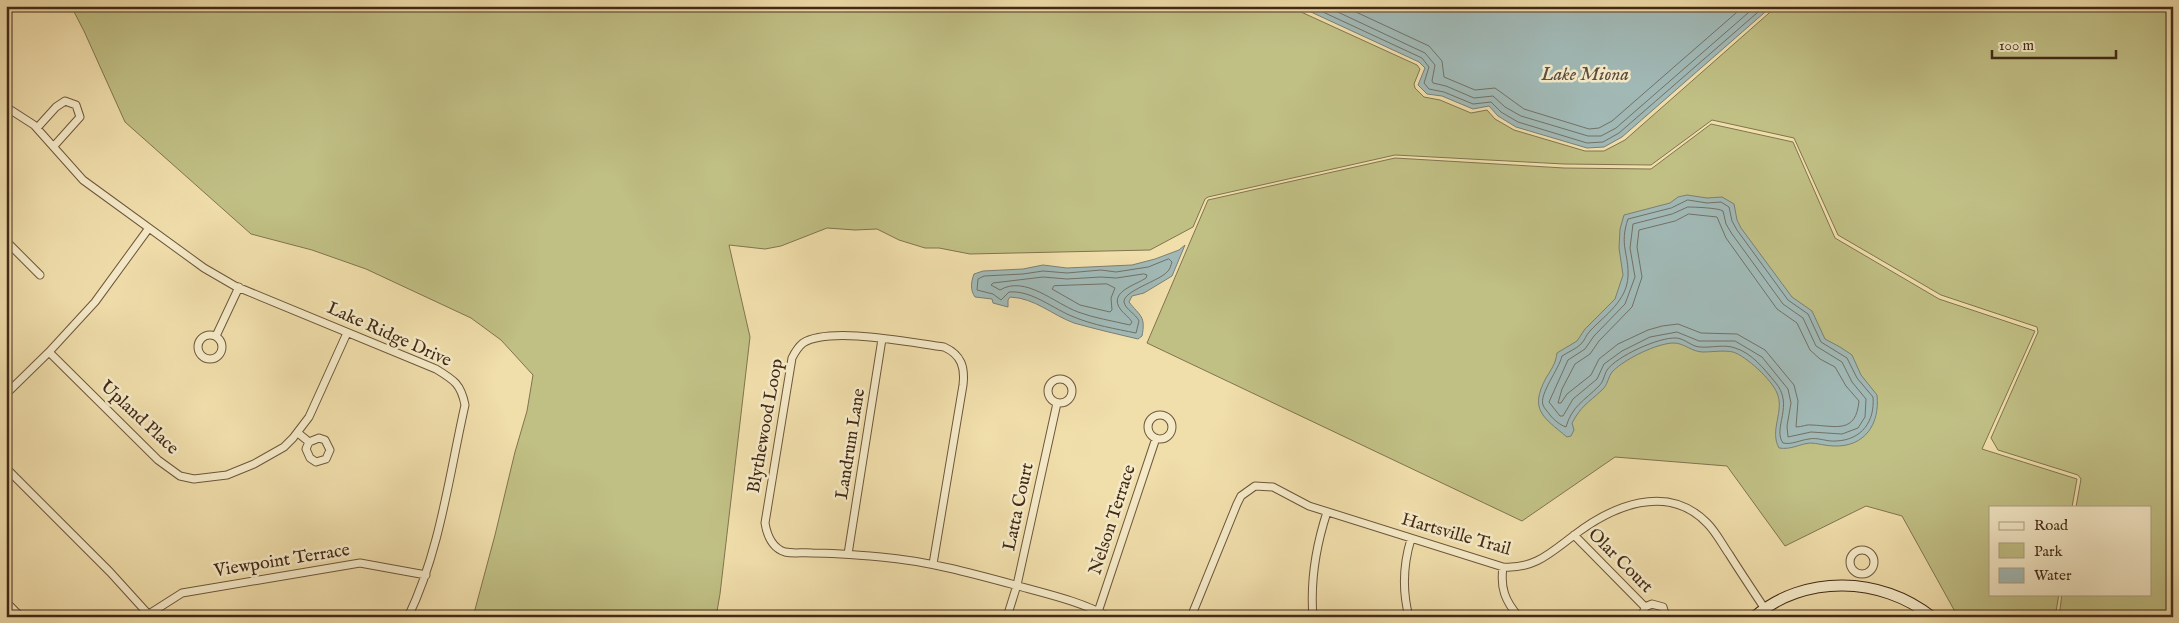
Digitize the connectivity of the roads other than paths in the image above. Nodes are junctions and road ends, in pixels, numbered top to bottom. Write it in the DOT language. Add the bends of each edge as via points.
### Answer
graph roads {
  1 [pos="6,107"];
  2 [pos="37,128"];
  3 [pos="54,146"];
  4 [pos="149,228"];
  5 [pos="7,245"];
  6 [pos="40,275"];
  7 [pos="239,287"];
  8 [pos="347,333"];
  9 [pos="216,336"];
  10 [pos="882,339"];
  11 [pos="49,352"];
  12 [pos="6,394"];
  13 [pos="1057,403"];
  14 [pos="298,432"];
  15 [pos="1156,438"];
  16 [pos="309,442"];
  17 [pos="6,468"];
  18 [pos="1327,512"];
  19 [pos="1574,535"];
  20 [pos="1411,539"];
  21 [pos="848,554"];
  22 [pos="933,564"];
  23 [pos="1502,567"];
  24 [pos="1860,574"];
  25 [pos="426,575"];
  26 [pos="1017,585"];
  27 [pos="1858,586"];
  28 [pos="6,602"];
  29 [pos="1645,607"];
  30 [pos="1765,609"];
  31 [pos="1098,612"];
  32 [pos="150,615"];
  33 [pos="21,617"];
  34 [pos="408,617"];
  35 [pos="1007,617"];
  36 [pos="1109,617"];
  37 [pos="1191,617"];
  38 [pos="1313,617"];
  39 [pos="1409,617"];
  40 [pos="1519,617"];
  41 [pos="1642,617"];
  42 [pos="1666,617"];
  43 [pos="1754,617"];
  44 [pos="1932,617"];
  1 -- 2 [label="street, Lake Ridge Drive"];
  2 -- 3 [label="street, Lake Ridge Drive"];
  2 -- 3 [label="street" via="65,101 76,105 80,117"];
  3 -- 4 [label="street, Lake Ridge Drive" via="83,180"];
  4 -- 7 [label="street, Lake Ridge Drive" via="204,268"];
  4 -- 11 [label="street" via="95,302"];
  5 -- 6 [label="street"];
  7 -- 8 [label="street, Lake Ridge Drive"];
  7 -- 9 [label="street"];
  8 -- 14 [label="street, Upland Place" via="317,402"];
  8 -- 25 [label="street, Lake Ridge Drive" via="436,369 462,390 465,405"];
  10 -- 21 [label="street, Landrum Lane"];
  10 -- 21 [label="street, Blythewood Loop" via="855,336 818,338 802,344 796,351 792,358 767,507 766,532 778,548 796,553"];
  10 -- 22 [label="street, Blythewood Loop" via="944,348 958,356 964,368"];
  11 -- 12 [label="street"];
  11 -- 14 [label="street, Upland Place" via="158,460 180,476 194,479 227,475 284,447"];
  13 -- 26 [label="street, Latta Court"];
  14 -- 16 [label="street"];
  15 -- 31 [label="street, Nelson Terrace"];
  17 -- 32 [label="street"];
  18 -- 20 [label="street, Hartsville Trail"];
  18 -- 37 [label="street, Hartsville Trail" via="1294,500 1273,487 1264,485 1248,490 1237,504"];
  18 -- 38 [label="street" via="1315,556"];
  19 -- 23 [label="street, Hartsville Trail" via="1538,562 1517,568"];
  19 -- 29 [label="street, Olar Court"];
  19 -- 30 [label="street, Hartsville Trail" via="1600,516 1636,502 1661,501 1688,509 1715,533"];
  20 -- 23 [label="street, Hartsville Trail"];
  20 -- 39 [label="street" via="1406,553 1403,585"];
  21 -- 22 [label="street, Blythewood Loop"];
  22 -- 26 [label="street, Blythewood Loop"];
  23 -- 40 [label="street" via="1505,596"];
  24 -- 27 [label="street"];
  25 -- 32 [label="street, Viewpoint Terrace" via="360,563 182,593"];
  25 -- 34 [label="street, Lake Ridge Drive"];
  26 -- 31 [label="street, Blythewood Loop"];
  26 -- 35 [label="street, Latta Court"];
  27 -- 30 [label="street" via="1807,589"];
  27 -- 44 [label="street" via="1892,594"];
  28 -- 33 [label="street"];
  29 -- 41 [label="street, Olar Court"];
  29 -- 42 [label="street, Olar Court" via="1660,605"];
  30 -- 43 [label="street"];
  31 -- 36 [label="street, Blythewood Loop"];
}
